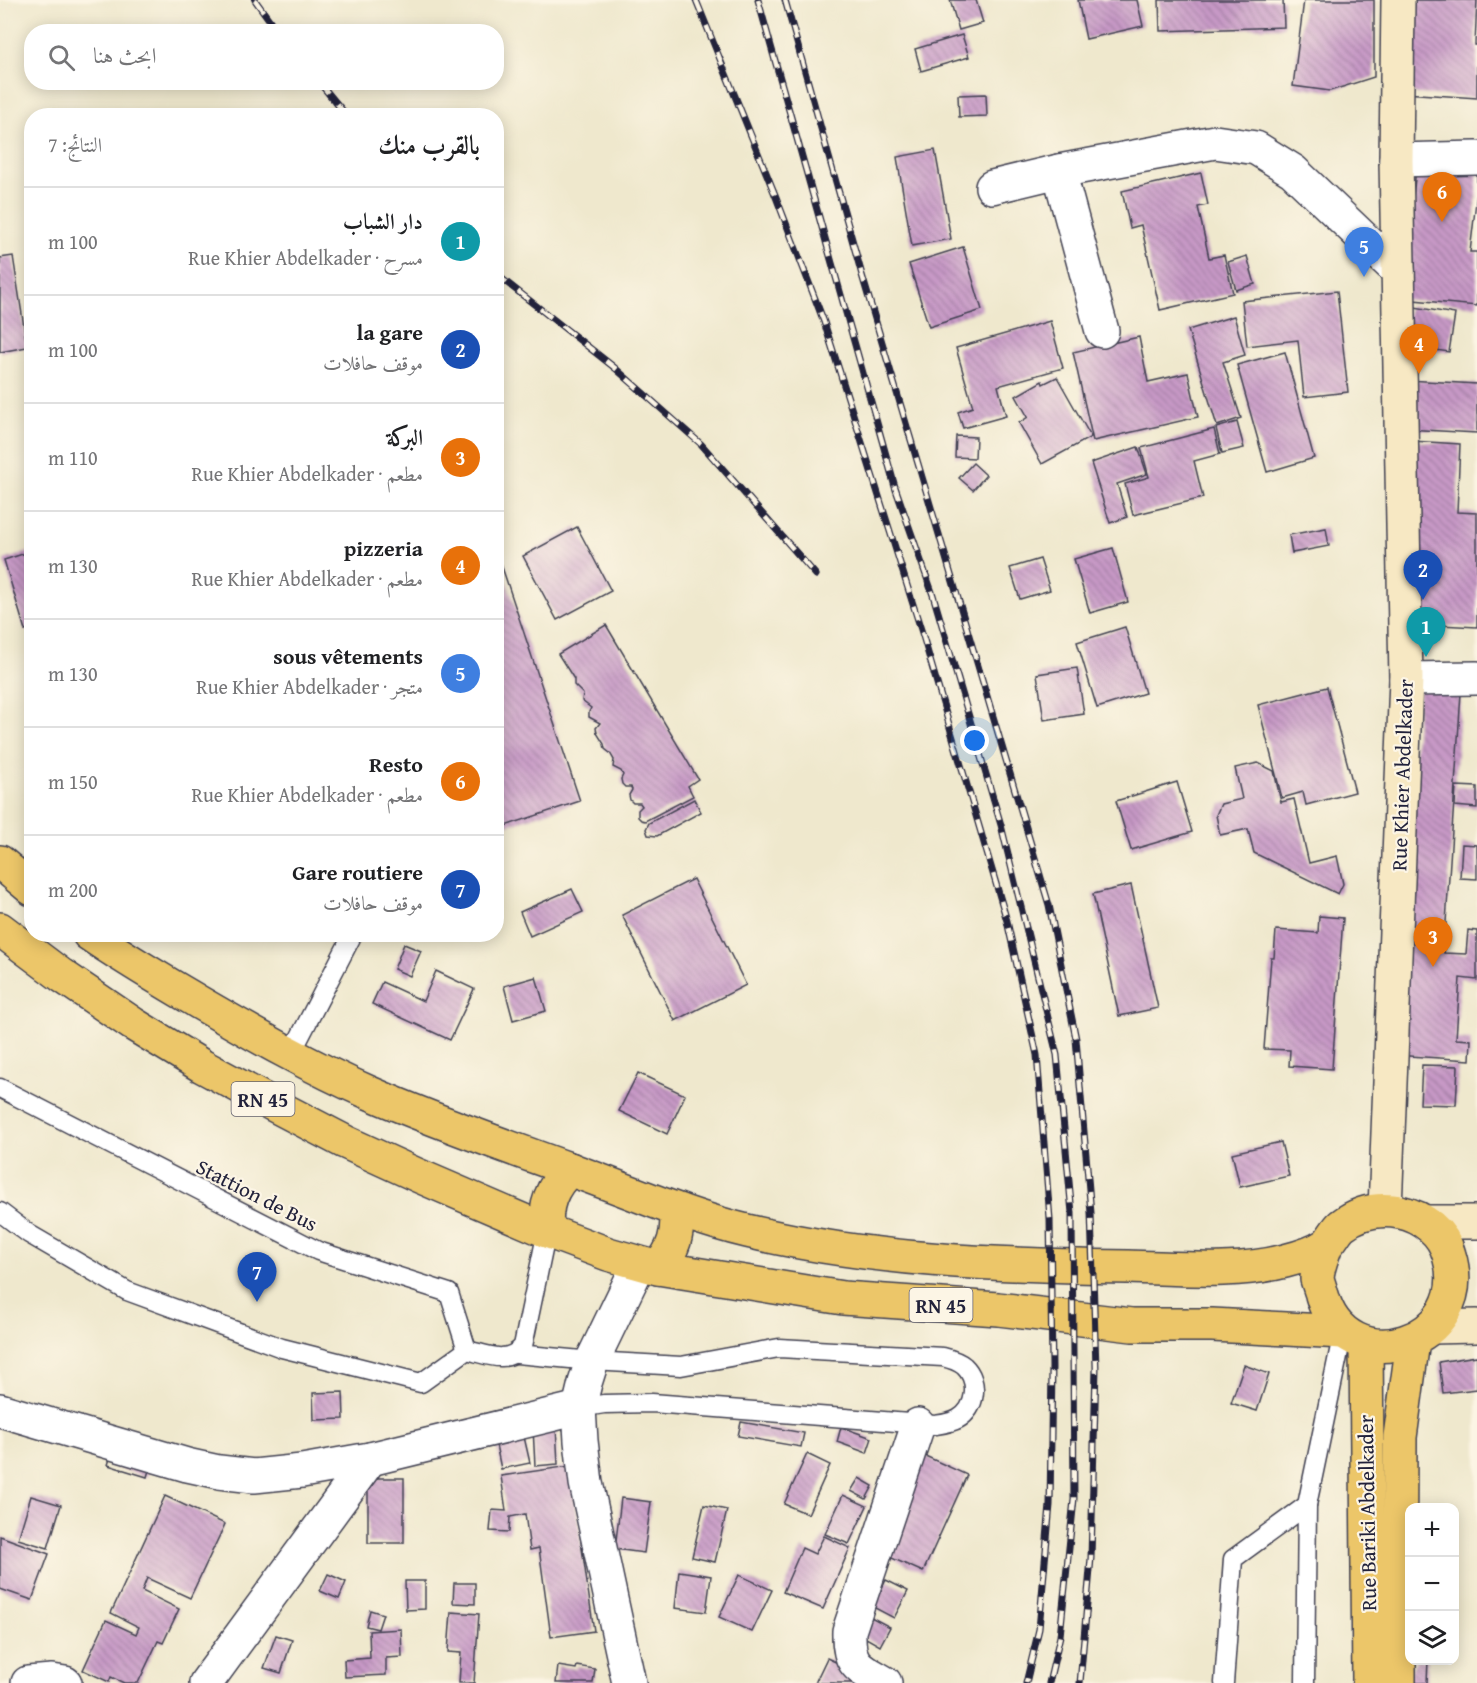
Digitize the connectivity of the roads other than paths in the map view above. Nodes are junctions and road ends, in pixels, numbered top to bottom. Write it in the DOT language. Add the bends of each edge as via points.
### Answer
graph roads {
  1 [pos="1398,0"];
  2 [pos="1477,158"];
  3 [pos="1396,160"];
  4 [pos="1059,171"];
  5 [pos="992,187"];
  6 [pos="1398,271"];
  7 [pos="1102,331"];
  8 [pos="1477,678"];
  9 [pos="1406,679"];
  10 [pos="0,862"];
  11 [pos="24,882"];
  12 [pos="0,929"];
  13 [pos="102,942"];
  14 [pos="350,942"];
  15 [pos="291,1054"];
  16 [pos="0,1088"];
  17 [pos="570,1169"];
  18 [pos="1385,1209"];
  19 [pos="676,1210"];
  20 [pos="0,1212"];
  21 [pos="1426,1222"];
  22 [pos="1477,1222"];
  23 [pos="547,1231"];
  24 [pos="1326,1245"];
  25 [pos="649,1266"];
  26 [pos="1477,1326"];
  27 [pos="1423,1334"];
  28 [pos="1355,1338"];
  29 [pos="467,1350"];
  30 [pos="517,1353"];
  31 [pos="592,1361"];
  32 [pos="579,1408"];
  33 [pos="0,1410"];
  34 [pos="918,1425"];
  35 [pos="370,1459"];
  36 [pos="1306,1504"];
  37 [pos="28,1683"];
  38 [pos="65,1683"];
  39 [pos="206,1683"];
  40 [pos="629,1683"];
  41 [pos="885,1683"];
  42 [pos="1224,1683"];
  43 [pos="1305,1683"];
  44 [pos="1369,1683"];
  45 [pos="1399,1683"];
  1 -- 3 [label="main road, Rue Khier Abdelkader"];
  2 -- 3 [label="street"];
  3 -- 6 [label="main road, Rue Khier Abdelkader"];
  4 -- 5 [label="street"];
  4 -- 6 [label="street" via="1215,142 1256,148 1293,171"];
  4 -- 7 [label="street"];
  6 -- 9 [label="main road, Rue Khier Abdelkader"];
  8 -- 9 [label="street"];
  9 -- 18 [label="main road, Rue Khier Abdelkader"];
  10 -- 11 [label="main road"];
  12 -- 23 [label="main road, RN 45" via="133,1024 202,1066 345,1142"];
  13 -- 15 [label="main road, RN 45"];
  14 -- 15 [label="lane"];
  15 -- 17 [label="main road, RN 45" via="432,1119"];
  16 -- 29 [label="lane, Stattion de Bus" via="318,1251 450,1293"];
  17 -- 19 [label="main road, RN 45"];
  17 -- 23 [label="main road" via="547,1203"];
  18 -- 21 [label="main road" via="1414,1215"];
  18 -- 24 [label="main road" via="1361,1214 1341,1226"];
  19 -- 24 [label="main road, RN 45" via="747,1231 853,1250 1024,1266 1215,1269 1285,1262"];
  19 -- 25 [label="main road" via="677,1235 673,1247"];
  20 -- 29 [label="lane" via="29,1234 127,1291 282,1348 421,1383"];
  21 -- 22 [label="main road"];
  21 -- 27 [label="main road" via="1442,1239 1454,1274 1450,1300"];
  23 -- 25 [label="main road, RN 45"];
  23 -- 30 [label="lane" via="526,1338"];
  24 -- 28 [label="main road" via="1317,1279 1326,1312"];
  25 -- 28 [label="main road, RN 45" via="843,1298 1132,1324 1212,1325"];
  25 -- 31 [label="street"];
  26 -- 27 [label="main road"];
  27 -- 28 [label="main road" via="1390,1346"];
  27 -- 45 [label="main road, Rue Bariki Abdelkader" via="1400,1437"];
  28 -- 36 [label="lane"];
  28 -- 44 [label="main road, Rue Bariki Abdelkader"];
  29 -- 30 [label="lane" via="507,1358"];
  30 -- 31 [label="lane"];
  31 -- 32 [label="street"];
  31 -- 34 [label="lane" via="681,1366 794,1348 955,1360 972,1377 975,1389 967,1412 946,1423"];
  32 -- 34 [label="lane" via="652,1403"];
  32 -- 35 [label="street"];
  32 -- 40 [label="street" via="586,1483"];
  33 -- 35 [label="street" via="219,1472 254,1476"];
  34 -- 41 [label="street" via="849,1631 849,1649 856,1666"];
  35 -- 39 [label="street"];
  36 -- 42 [label="lane" via="1233,1559"];
  36 -- 43 [label="lane"];
  37 -- 38 [label="street"];
}
